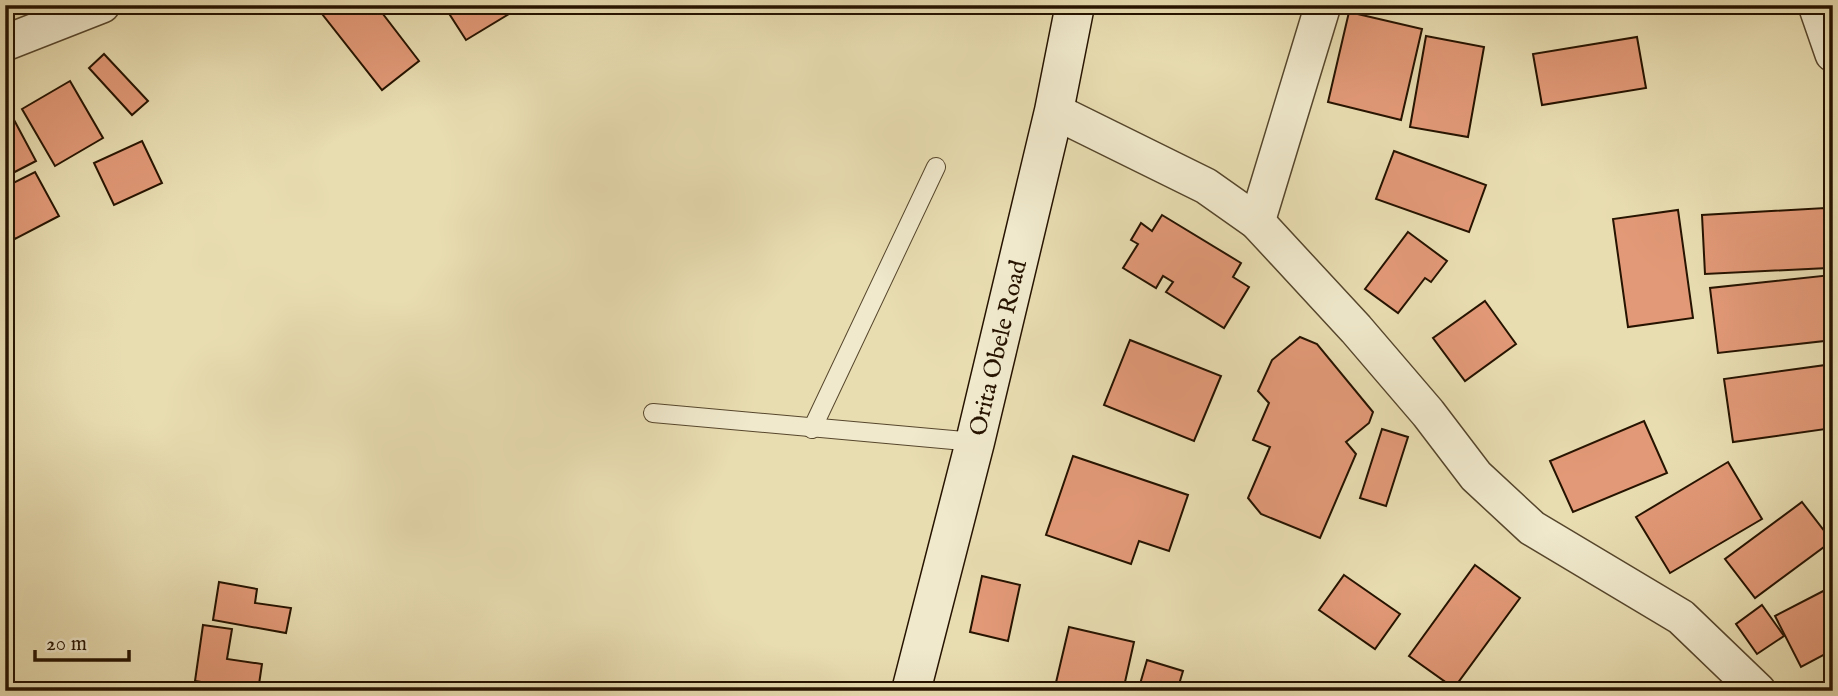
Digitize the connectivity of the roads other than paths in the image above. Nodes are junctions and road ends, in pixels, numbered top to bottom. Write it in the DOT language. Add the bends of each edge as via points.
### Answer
graph roads {
  1 [pos="102,5"];
  2 [pos="1075,5"];
  3 [pos="1323,5"];
  4 [pos="1816,5"];
  5 [pos="5,43"];
  6 [pos="1833,54"];
  7 [pos="1054,111"];
  8 [pos="936,167"];
  9 [pos="1257,222"];
  10 [pos="653,413"];
  11 [pos="812,429"];
  12 [pos="975,442"];
  13 [pos="911,691"];
  14 [pos="1758,691"];
  1 -- 5 [label="street"];
  2 -- 7 [label="main road, Orita Obele Road"];
  3 -- 9 [label="street"];
  4 -- 6 [label="street"];
  7 -- 9 [label="street" via="1206,186"];
  7 -- 12 [label="main road, Orita Obele Road"];
  8 -- 11 [label="lane"];
  9 -- 14 [label="street" via="1374,350 1476,476 1532,528 1681,617"];
  10 -- 11 [label="lane"];
  11 -- 12 [label="lane"];
  12 -- 13 [label="main road, Orita Obele Road"];
}
